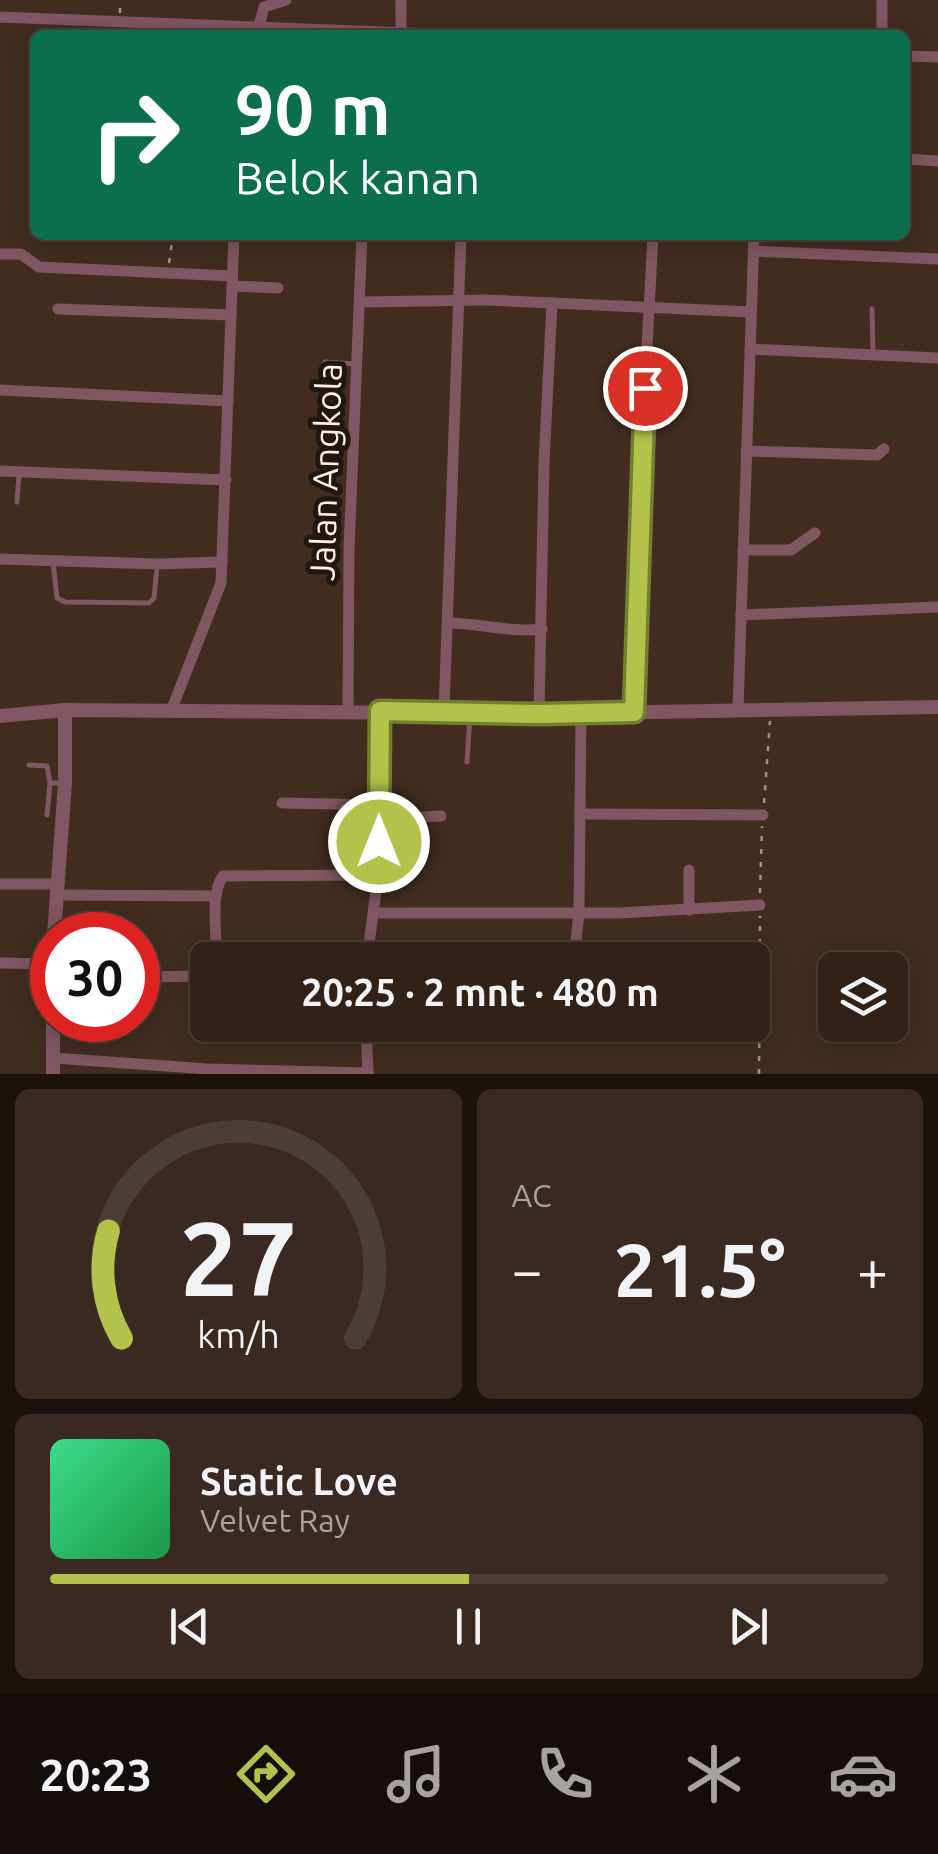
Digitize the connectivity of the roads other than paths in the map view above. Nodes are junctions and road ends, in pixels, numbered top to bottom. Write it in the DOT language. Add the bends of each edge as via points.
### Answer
graph roads {
  1 [pos="286,0"];
  2 [pos="402,0"];
  3 [pos="882,0"];
  4 [pos="0,17"];
  5 [pos="259,26"];
  6 [pos="240,30"];
  7 [pos="318,30"];
  8 [pos="402,30"];
  9 [pos="882,30"];
  10 [pos="910,56"];
  11 [pos="938,58"];
  12 [pos="910,159"];
  13 [pos="938,160"];
  14 [pos="234,240"];
  15 [pos="362,240"];
  16 [pos="461,240"];
  17 [pos="653,240"];
  18 [pos="754,240"];
  19 [pos="753,252"];
  20 [pos="0,254"];
  21 [pos="938,259"];
  22 [pos="232,281"];
  23 [pos="278,288"];
  24 [pos="458,299"];
  25 [pos="360,302"];
  26 [pos="552,303"];
  27 [pos="650,308"];
  28 [pos="872,308"];
  29 [pos="58,309"];
  30 [pos="751,312"];
  31 [pos="230,315"];
  32 [pos="750,349"];
  33 [pos="873,355"];
  34 [pos="938,358"];
  35 [pos="324,362"];
  36 [pos="356,364"];
  37 [pos="0,390"];
  38 [pos="228,400"];
  39 [pos="884,448"];
  40 [pos="746,452"];
  41 [pos="0,471"];
  42 [pos="19,472"];
  43 [pos="226,480"];
  44 [pos="17,502"];
  45 [pos="815,533"];
  46 [pos="743,550"];
  47 [pos="0,559"];
  48 [pos="53,561"];
  49 [pos="222,562"];
  50 [pos="158,564"];
  51 [pos="938,607"];
  52 [pos="741,615"];
  53 [pos="448,623"];
  54 [pos="542,628"];
  55 [pos="938,706"];
  56 [pos="738,709"];
  57 [pos="65,710"];
  58 [pos="171,711"];
  59 [pos="348,711"];
  60 [pos="380,711"];
  61 [pos="444,712"];
  62 [pos="634,712"];
  63 [pos="581,713"];
  64 [pos="470,714"];
  65 [pos="539,714"];
  66 [pos="0,716"];
  67 [pos="467,762"];
  68 [pos="29,766"];
  69 [pos="58,783"];
  70 [pos="282,803"];
  71 [pos="379,804"];
  72 [pos="580,814"];
  73 [pos="47,815"];
  74 [pos="763,815"];
  75 [pos="441,816"];
  76 [pos="379,819"];
  77 [pos="689,870"];
  78 [pos="378,875"];
  79 [pos="0,884"];
  80 [pos="58,890"];
  81 [pos="216,896"];
  82 [pos="760,905"];
  83 [pos="688,910"];
  84 [pos="56,912"];
  85 [pos="578,912"];
  86 [pos="375,913"];
  87 [pos="216,942"];
  88 [pos="370,942"];
  89 [pos="576,942"];
  90 [pos="0,964"];
  91 [pos="30,964"];
  92 [pos="160,976"];
  93 [pos="190,976"];
  94 [pos="367,1042"];
  95 [pos="53,1066"];
  96 [pos="208,1071"];
  97 [pos="368,1073"];
  1 -- 5 [label="street" via="264,7"];
  2 -- 8 [label="street"];
  3 -- 9 [label="street"];
  4 -- 6 [label="street"];
  5 -- 6 [label="street"];
  5 -- 7 [label="street"];
  10 -- 11 [label="street"];
  12 -- 13 [label="street"];
  14 -- 22 [label="street"];
  15 -- 25 [label="street, Jalan Angkola"];
  16 -- 24 [label="street"];
  17 -- 27 [label="street"];
  18 -- 19 [label="street"];
  19 -- 21 [label="street"];
  19 -- 30 [label="street"];
  20 -- 22 [label="street" via="21,254 39,267"];
  22 -- 23 [label="street"];
  22 -- 31 [label="street"];
  24 -- 25 [label="street"];
  24 -- 26 [label="street"];
  24 -- 53 [label="street"];
  25 -- 36 [label="street, Jalan Angkola"];
  26 -- 27 [label="street"];
  26 -- 54 [label="street"];
  27 -- 30 [label="street"];
  27 -- 62 [label="street"];
  28 -- 33 [label="lane"];
  29 -- 31 [label="street"];
  30 -- 32 [label="street"];
  31 -- 38 [label="street"];
  32 -- 33 [label="street"];
  32 -- 40 [label="street"];
  33 -- 34 [label="street"];
  35 -- 36 [label="lane"];
  36 -- 59 [label="street, Jalan Angkola"];
  37 -- 38 [label="street"];
  38 -- 43 [label="street"];
  39 -- 40 [label="street" via="877,455"];
  40 -- 46 [label="street"];
  41 -- 42 [label="street"];
  42 -- 43 [label="street"];
  42 -- 44 [label="lane"];
  43 -- 49 [label="street"];
  45 -- 46 [label="street" via="791,550"];
  46 -- 52 [label="street"];
  47 -- 48 [label="street"];
  48 -- 50 [label="street"];
  48 -- 50 [label="lane" via="57,598 66,602 149,603"];
  49 -- 50 [label="street"];
  49 -- 58 [label="street" via="218,593"];
  51 -- 52 [label="street"];
  52 -- 56 [label="street"];
  53 -- 54 [label="street"];
  53 -- 61 [label="street"];
  54 -- 65 [label="street"];
  55 -- 56 [label="street"];
  56 -- 62 [label="street"];
  57 -- 58 [label="street"];
  57 -- 66 [label="street"];
  57 -- 69 [label="street"];
  58 -- 59 [label="street"];
  59 -- 60 [label="street"];
  60 -- 61 [label="street"];
  60 -- 71 [label="street"];
  61 -- 64 [label="street"];
  62 -- 63 [label="street"];
  63 -- 65 [label="street"];
  63 -- 72 [label="street"];
  64 -- 65 [label="street"];
  64 -- 67 [label="lane"];
  68 -- 69 [label="lane" via="48,766"];
  69 -- 73 [label="lane"];
  69 -- 80 [label="street"];
  70 -- 71 [label="street"];
  71 -- 76 [label="street"];
  72 -- 74 [label="street"];
  72 -- 85 [label="street"];
  75 -- 76 [label="street"];
  76 -- 78 [label="street"];
  77 -- 83 [label="street"];
  78 -- 81 [label="street" via="230,874 218,880"];
  78 -- 86 [label="street"];
  79 -- 80 [label="street"];
  80 -- 81 [label="street"];
  80 -- 84 [label="street"];
  81 -- 87 [label="street"];
  82 -- 83 [label="street"];
  83 -- 85 [label="street"];
  85 -- 86 [label="street"];
  85 -- 89 [label="street"];
  86 -- 88 [label="street"];
  90 -- 91 [label="street"];
  92 -- 93 [label="street"];
  94 -- 97 [label="street"];
  95 -- 96 [label="street"];
  96 -- 97 [label="street"];
}
